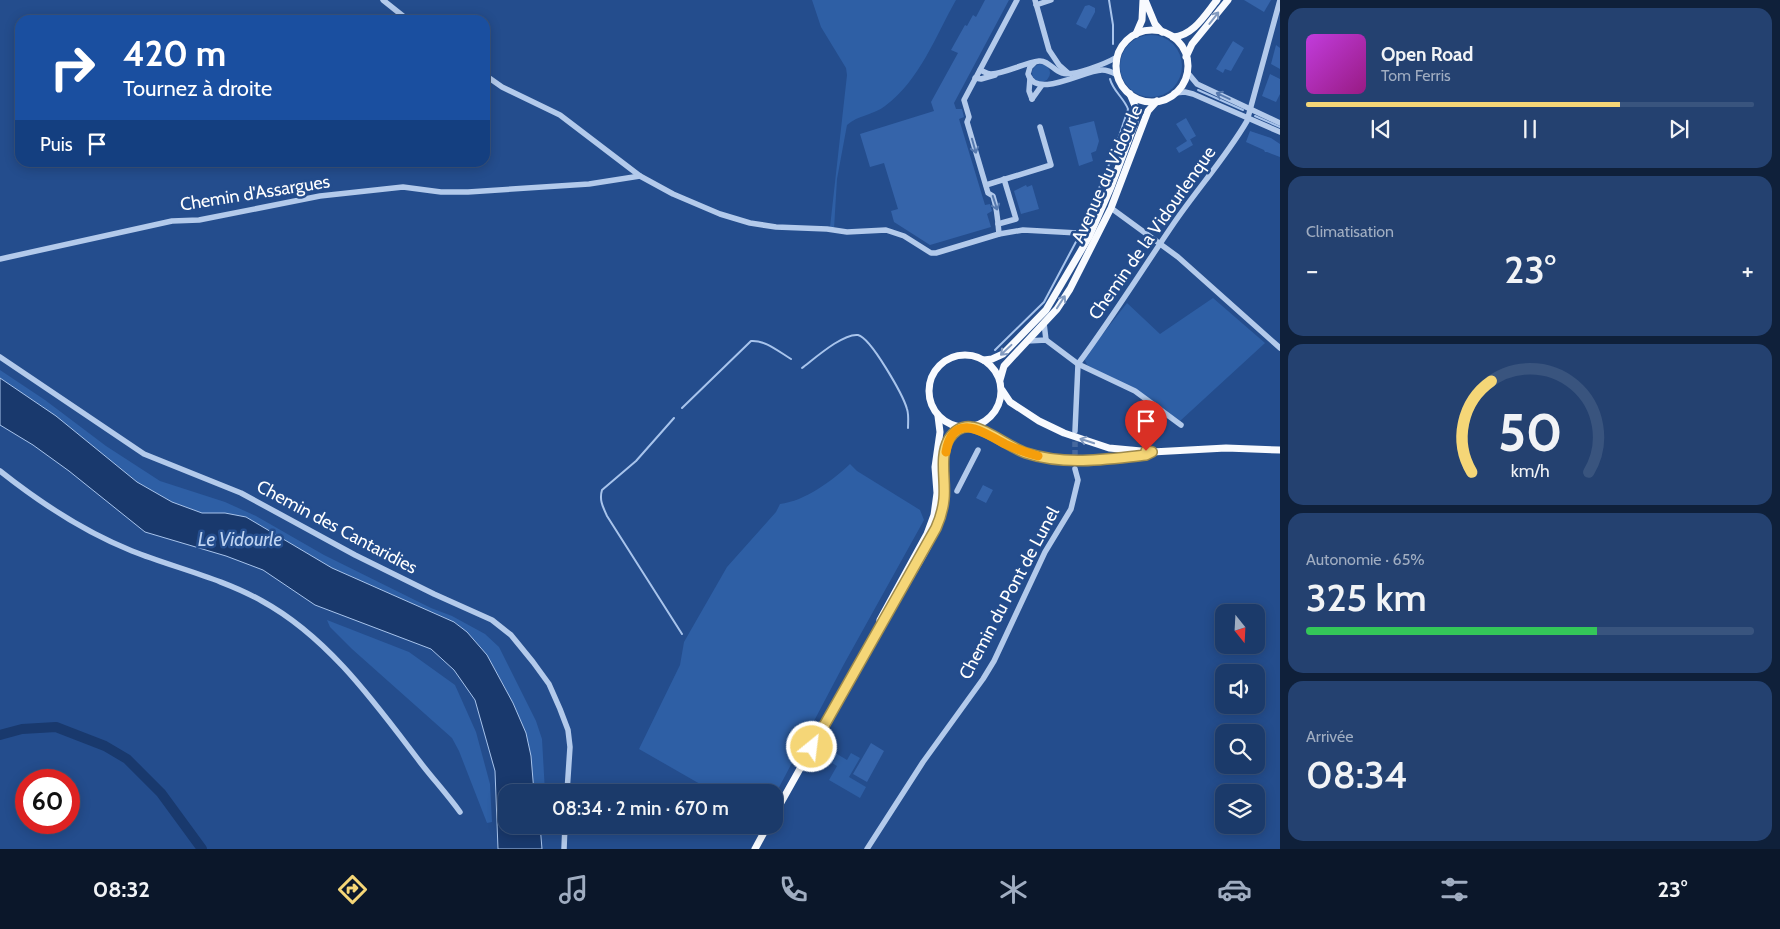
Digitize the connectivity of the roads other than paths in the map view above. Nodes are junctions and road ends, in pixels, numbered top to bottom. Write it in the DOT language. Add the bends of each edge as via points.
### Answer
graph roads {
  1 [pos="383,0"];
  2 [pos="1017,0"];
  3 [pos="1051,0"];
  4 [pos="1144,0"];
  5 [pos="1217,0"];
  6 [pos="1228,0"];
  7 [pos="1280,0"];
  8 [pos="1035,2"];
  9 [pos="402,15"];
  10 [pos="1162,32"];
  11 [pos="1136,34"];
  12 [pos="1173,37"];
  13 [pos="1049,50"];
  14 [pos="1117,57"];
  15 [pos="1186,57"];
  16 [pos="1054,58"];
  17 [pos="1042,61"];
  18 [pos="1034,63"];
  19 [pos="1051,68"];
  20 [pos="980,70"];
  21 [pos="1068,72"];
  22 [pos="1187,72"];
  23 [pos="1117,75"];
  24 [pos="1029,76"];
  25 [pos="975,78"];
  26 [pos="490,79"];
  27 [pos="1045,84"];
  28 [pos="1130,94"];
  29 [pos="1174,94"];
  30 [pos="1157,101"];
  31 [pos="1250,109"];
  32 [pos="1247,118"];
  33 [pos="1280,123"];
  34 [pos="1040,127"];
  35 [pos="1280,132"];
  36 [pos="640,176"];
  37 [pos="1004,179"];
  38 [pos="986,185"];
  39 [pos="1111,208"];
  40 [pos="998,224"];
  41 [pos="999,234"];
  42 [pos="1088,237"];
  43 [pos="1160,244"];
  44 [pos="0,259"];
  45 [pos="1044,323"];
  46 [pos="1046,340"];
  47 [pos="1027,341"];
  48 [pos="1280,348"];
  49 [pos="0,357"];
  50 [pos="984,360"];
  51 [pos="1078,364"];
  52 [pos="1000,380"];
  53 [pos="1002,390"];
  54 [pos="938,416"];
  55 [pos="1181,425"];
  56 [pos="972,427"];
  57 [pos="961,428"];
  58 [pos="1075,431"];
  59 [pos="978,450"];
  60 [pos="1280,450"];
  61 [pos="1152,452"];
  62 [pos="1075,469"];
  63 [pos="0,471"];
  64 [pos="958,491"];
  65 [pos="878,628"];
  66 [pos="568,784"];
  67 [pos="783,799"];
  68 [pos="460,812"];
  69 [pos="565,834"];
  70 [pos="763,834"];
  71 [pos="564,849"];
  72 [pos="755,849"];
  73 [pos="867,849"];
  1 -- 9 [label="street"];
  2 -- 20 [label="street"];
  3 -- 8 [label="street"];
  4 -- 10 [label="main road"];
  4 -- 11 [label="main road" via="1142,20"];
  5 -- 12 [label="main road" via="1192,30 1184,36"];
  15 -- 6 [label="main road, one-way" via="1192,44"];
  7 -- 31 [label="street"];
  8 -- 13 [label="street"];
  10 -- 11 [label="main road" via="1149,30"];
  10 -- 12 [label="main road"];
  11 -- 14 [label="main road" via="1124,43"];
  12 -- 15 [label="main road"];
  13 -- 16 [label="street"];
  13 -- 17 [label="street"];
  14 -- 21 [label="street" via="1105,64"];
  14 -- 23 [label="main road"];
  15 -- 22 [label="main road"];
  16 -- 19 [label="street"];
  16 -- 21 [label="street"];
  17 -- 18 [label="street"];
  17 -- 19 [label="street"];
  18 -- 20 [label="street" via="993,73"];
  18 -- 24 [label="street" via="1029,69"];
  19 -- 21 [label="street" via="1064,74"];
  19 -- 27 [label="street" via="1052,78"];
  20 -- 25 [label="street"];
  22 -- 29 [label="main road"];
  31 -- 22 [label="street, one-way" via="1197,84"];
  23 -- 27 [label="street" via="1101,70"];
  23 -- 28 [label="main road"];
  24 -- 25 [label="street" via="1016,70 983,79"];
  24 -- 27 [label="street" via="1035,84"];
  24 -- 27 [label="street" via="1032,100"];
  25 -- 38 [label="street, one-way" via="964,100 967,122"];
  26 -- 36 [label="street" via="560,115"];
  28 -- 30 [label="main road" via="1140,100"];
  28 -- 42 [label="main road, Avenue du Vidourle" via="1135,106 1135,122"];
  29 -- 30 [label="main road"];
  29 -- 32 [label="street" via="1193,94"];
  30 -- 39 [label="main road, Avenue du Vidourle" via="1148,111"];
  31 -- 32 [label="street, Chemin de la Vidourlenque"];
  31 -- 33 [label="street"];
  32 -- 35 [label="street"];
  32 -- 43 [label="street, Chemin de la Vidourlenque" via="1232,146"];
  34 -- 37 [label="street" via="1051,165"];
  36 -- 41 [label="street" via="720,214 776,228 856,232 886,230 904,236 931,253"];
  36 -- 44 [label="street, Chemin d'Assargues" via="571,186 468,192 403,187 320,196 199,220 172,221"];
  37 -- 38 [label="street"];
  37 -- 40 [label="street" via="1016,218"];
  38 -- 40 [label="street, one-way" via="988,193 993,196"];
  39 -- 43 [label="street"];
  45 -- 39 [label="main road, Avenue du Vidourle, one-way" via="1070,289"];
  40 -- 41 [label="street"];
  41 -- 42 [label="street" via="1039,230 1078,233"];
  42 -- 50 [label="main road, Avenue du Vidourle, one-way" via="1046,310 1003,354"];
  43 -- 48 [label="street"];
  43 -- 51 [label="street, Chemin de la Vidourlenque"];
  45 -- 46 [label="street"];
  45 -- 47 [label="main road, Avenue du Vidourle"];
  46 -- 47 [label="street"];
  46 -- 51 [label="street"];
  47 -- 52 [label="main road, Avenue du Vidourle" via="1004,366"];
  49 -- 66 [label="street, Chemin des Cantaridies" via="144,454 241,493 332,544 477,612 511,634 549,684 568,730"];
  50 -- 52 [label="main road"];
  50 -- 54 [label="main road" via="969,355 953,357 934,372 928,395"];
  51 -- 55 [label="street" via="1135,391"];
  51 -- 58 [label="street"];
  52 -- 53 [label="main road"];
  53 -- 56 [label="main road" via="1000,403 993,414 984,423"];
  61 -- 53 [label="main road, one-way" via="1109,448 1064,433 1016,406"];
  54 -- 57 [label="main road" via="946,423"];
  54 -- 65 [label="main road" via="940,432 934,515"];
  56 -- 57 [label="main road"];
  56 -- 61 [label="main road" via="1017,450 1050,459 1081,461"];
  57 -- 65 [label="main road" via="946,446 944,498 936,528 884,623"];
  59 -- 64 [label="street"];
  60 -- 61 [label="main road" via="1226,448"];
  62 -- 73 [label="street, Chemin du Pont de Lunel" via="1078,480 1070,509 1045,552 994,661"];
  63 -- 68 [label="street" via="58,511 119,545 227,584 298,624 354,680"];
  65 -- 67 [label="main road"];
  69 -- 71 [label="street"];
  70 -- 72 [label="main road"];
}
